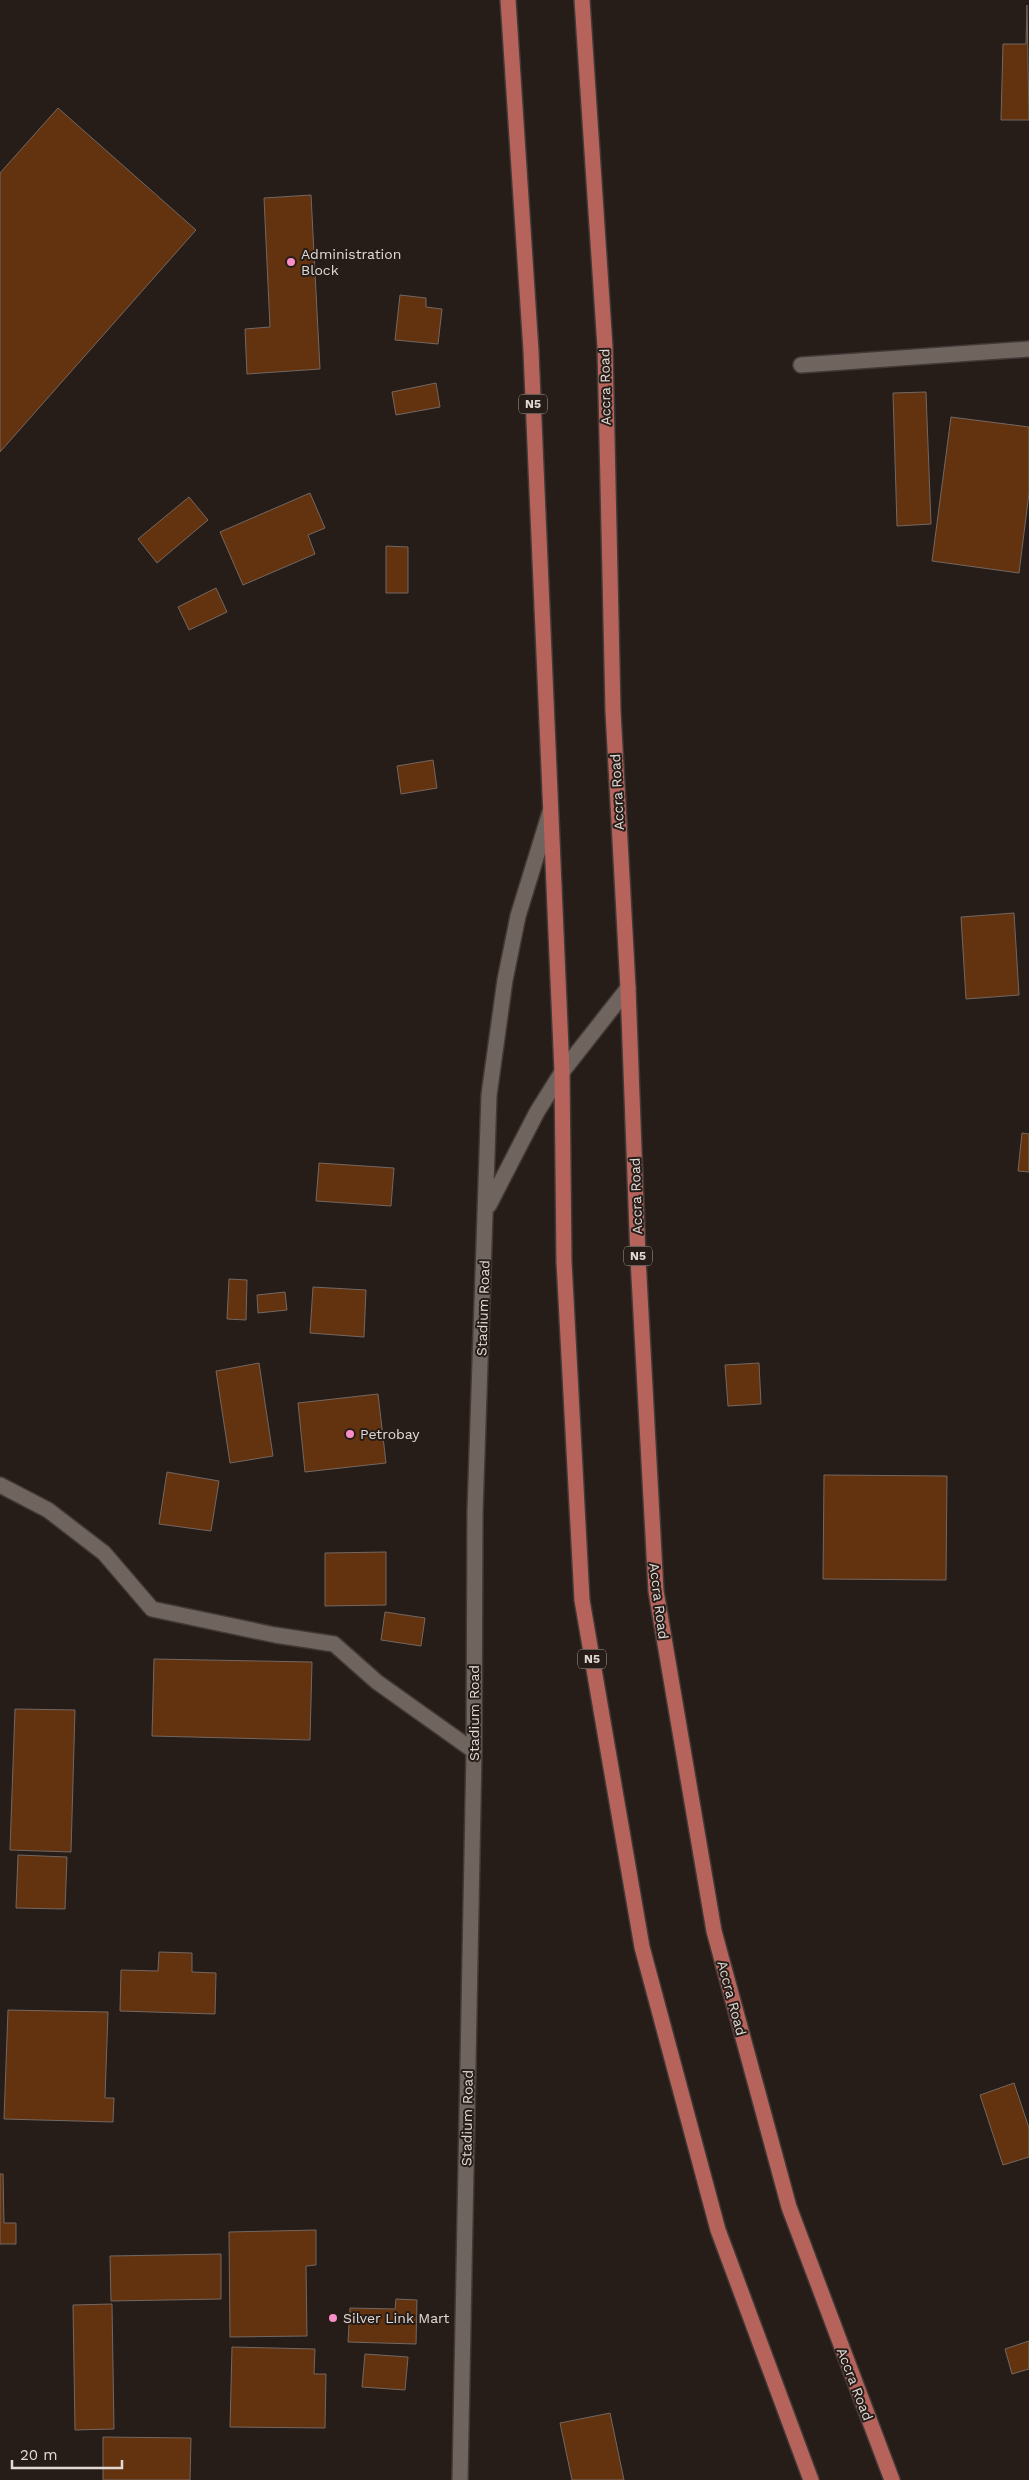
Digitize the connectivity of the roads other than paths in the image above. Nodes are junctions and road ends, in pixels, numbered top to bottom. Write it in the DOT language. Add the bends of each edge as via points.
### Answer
graph roads {
  1 [pos="508,0"];
  2 [pos="582,0"];
  3 [pos="1029,349"];
  4 [pos="801,365"];
  5 [pos="551,808"];
  6 [pos="628,988"];
  7 [pos="562,1072"];
  8 [pos="486,1211"];
  9 [pos="0,1485"];
  10 [pos="474,1751"];
  11 [pos="460,2480"];
  12 [pos="811,2480"];
  13 [pos="892,2480"];
  1 -- 5 [label="main road, N5" via="531,351"];
  2 -- 6 [label="main road, Accra Road / N5" via="605,347 613,711"];
  3 -- 4 [label="main road"];
  5 -- 7 [label="main road, N5"];
  5 -- 8 [label="main road" via="518,916 505,980 489,1095"];
  6 -- 7 [label="main road, Stadium Road"];
  6 -- 13 [label="main road, Accra Road / N5" via="638,1258 656,1591 712,1921 789,2207"];
  7 -- 8 [label="main road, Stadium Road" via="532,1121"];
  7 -- 12 [label="main road, N5" via="564,1262 582,1600 642,1947 718,2230"];
  8 -- 10 [label="main road, Stadium Road" via="475,1512"];
  9 -- 10 [label="main road" via="48,1510 104,1553 152,1609 334,1644 378,1682"];
  10 -- 11 [label="main road, Stadium Road"];
}
